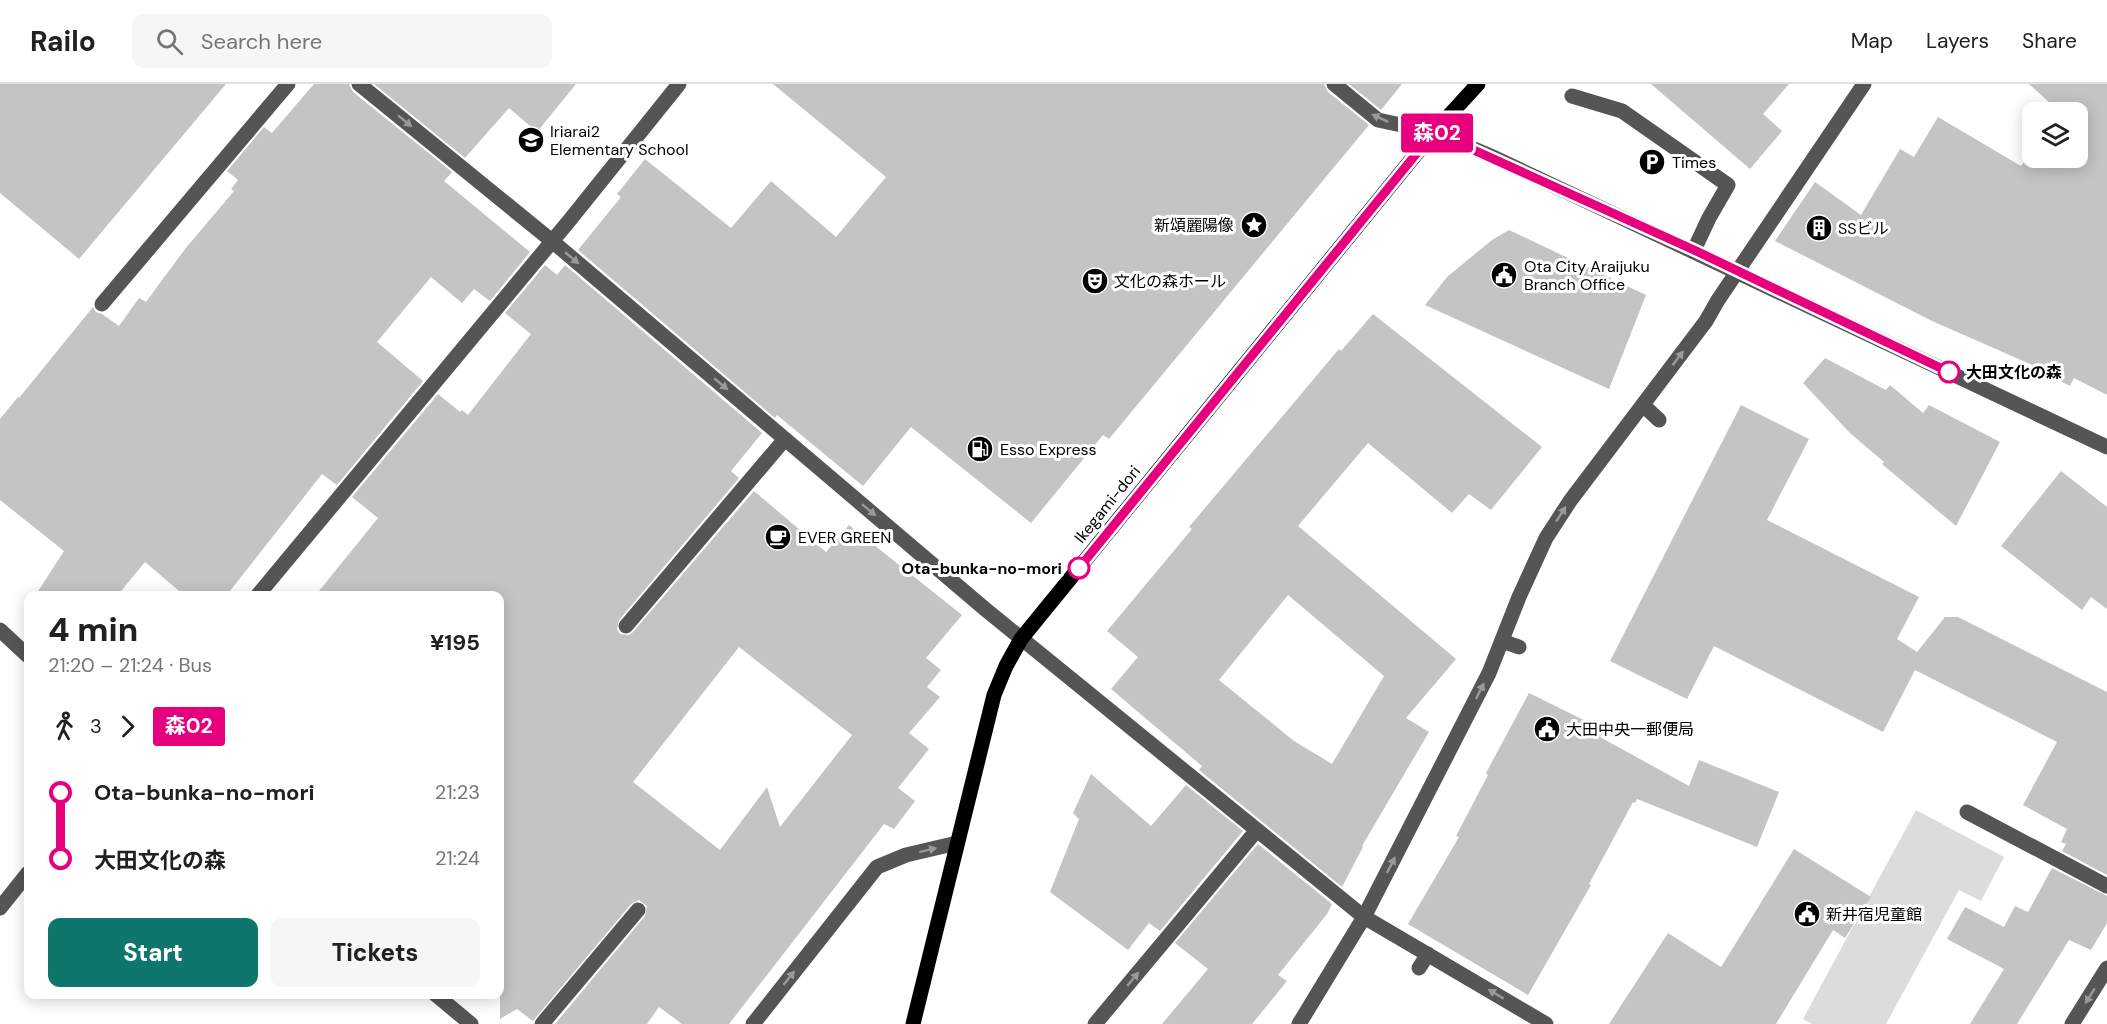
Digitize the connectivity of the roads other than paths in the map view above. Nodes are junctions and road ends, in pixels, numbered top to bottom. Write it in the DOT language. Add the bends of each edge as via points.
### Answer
graph roads {
  1 [pos="288,84"];
  2 [pos="359,84"];
  3 [pos="679,84"];
  4 [pos="1334,84"];
  5 [pos="1478,84"];
  6 [pos="1864,84"];
  7 [pos="1572,96"];
  8 [pos="1434,132"];
  9 [pos="552,241"];
  10 [pos="1694,250"];
  11 [pos="1738,273"];
  12 [pos="102,304"];
  13 [pos="1643,405"];
  14 [pos="1659,420"];
  15 [pos="785,439"];
  16 [pos="2107,447"];
  17 [pos="261,591"];
  18 [pos="626,626"];
  19 [pos="0,630"];
  20 [pos="1021,639"];
  21 [pos="1502,641"];
  22 [pos="1519,647"];
  23 [pos="24,652"];
  24 [pos="1967,812"];
  25 [pos="1257,830"];
  26 [pos="957,843"];
  27 [pos="24,878"];
  28 [pos="2107,886"];
  29 [pos="0,908"];
  30 [pos="638,909"];
  31 [pos="1365,917"];
  32 [pos="1428,954"];
  33 [pos="1419,968"];
  34 [pos="2107,968"];
  35 [pos="441,999"];
  36 [pos="471,1024"];
  37 [pos="542,1024"];
  38 [pos="753,1024"];
  39 [pos="913,1024"];
  40 [pos="1095,1024"];
  41 [pos="1299,1024"];
  42 [pos="1546,1024"];
  43 [pos="2072,1024"];
  1 -- 12 [label="street"];
  2 -- 9 [label="street, one-way"];
  3 -- 9 [label="street"];
  8 -- 4 [label="street, one-way" via="1378,120"];
  5 -- 8 [label="main road, Ikegami-dori"];
  6 -- 11 [label="street"];
  7 -- 10 [label="street" via="1622,111 1728,185"];
  8 -- 10 [label="street"];
  8 -- 20 [label="main road, Ikegami-dori"];
  9 -- 15 [label="street, one-way"];
  9 -- 17 [label="street"];
  10 -- 11 [label="street"];
  13 -- 11 [label="street, one-way"];
  11 -- 16 [label="street"];
  13 -- 14 [label="street"];
  21 -- 13 [label="street, one-way" via="1546,538"];
  15 -- 18 [label="street"];
  15 -- 20 [label="street, one-way"];
  19 -- 23 [label="street"];
  20 -- 25 [label="street"];
  20 -- 26 [label="main road, Ikegami-dori" via="994,695"];
  21 -- 22 [label="street"];
  31 -- 21 [label="street, one-way"];
  24 -- 28 [label="street"];
  25 -- 31 [label="street"];
  40 -- 25 [label="street, one-way"];
  38 -- 26 [label="street, one-way" via="877,867 906,855"];
  26 -- 39 [label="main road, Ikegami-dori"];
  27 -- 29 [label="street"];
  30 -- 37 [label="street"];
  31 -- 32 [label="street"];
  31 -- 41 [label="street"];
  32 -- 33 [label="street"];
  42 -- 32 [label="street, one-way"];
  34 -- 43 [label="street, one-way"];
  35 -- 36 [label="street"];
}
